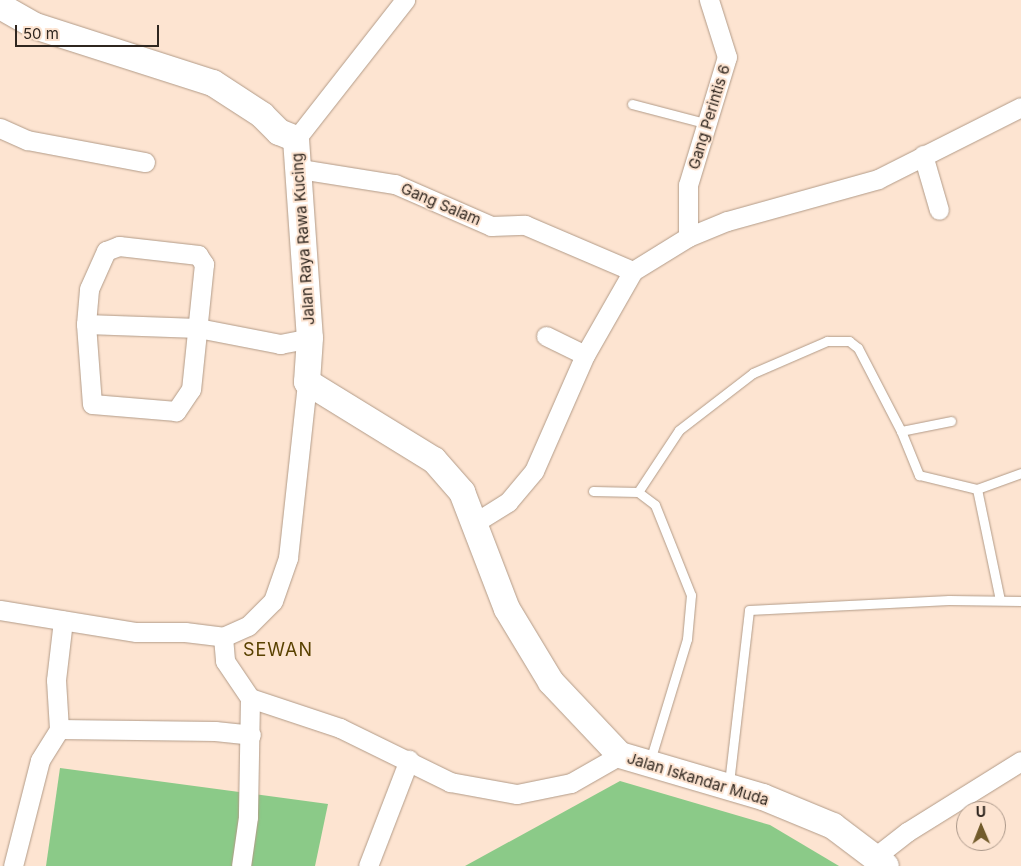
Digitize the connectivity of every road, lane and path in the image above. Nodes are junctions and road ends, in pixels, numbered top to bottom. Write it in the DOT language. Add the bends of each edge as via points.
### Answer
graph roads {
  1 [pos="406,0"];
  2 [pos="710,0"];
  3 [pos="0,6"];
  4 [pos="632,104"];
  5 [pos="1021,107"];
  6 [pos="705,123"];
  7 [pos="0,128"];
  8 [pos="296,139"];
  9 [pos="923,155"];
  10 [pos="145,162"];
  11 [pos="300,169"];
  12 [pos="939,210"];
  13 [pos="688,237"];
  14 [pos="634,270"];
  15 [pos="86,324"];
  16 [pos="198,328"];
  17 [pos="546,336"];
  18 [pos="310,338"];
  19 [pos="585,355"];
  20 [pos="307,382"];
  21 [pos="951,421"];
  22 [pos="901,431"];
  23 [pos="1021,473"];
  24 [pos="977,489"];
  25 [pos="593,491"];
  26 [pos="638,492"];
  27 [pos="476,522"];
  28 [pos="1000,600"];
  29 [pos="1021,601"];
  30 [pos="0,610"];
  31 [pos="63,620"];
  32 [pos="223,637"];
  33 [pos="250,698"];
  34 [pos="59,729"];
  35 [pos="251,735"];
  36 [pos="620,755"];
  37 [pos="408,760"];
  38 [pos="1021,761"];
  39 [pos="649,764"];
  40 [pos="729,787"];
  41 [pos="881,862"];
  42 [pos="13,866"];
  43 [pos="241,866"];
  44 [pos="368,866"];
  1 -- 8 [label="street"];
  2 -- 6 [label="street, Gang Perintis 6" via="727,57 724,76"];
  3 -- 8 [label="street, Jalan Raya Rawa Kucing" via="35,26 213,83 262,115 279,132"];
  4 -- 6 [label="lane"];
  5 -- 9 [label="street"];
  6 -- 13 [label="street, Gang Perintis 6" via="688,185"];
  7 -- 10 [label="street" via="27,140"];
  8 -- 11 [label="street, Jalan Raya Rawa Kucing"];
  9 -- 12 [label="street"];
  9 -- 13 [label="street" via="878,180 727,221"];
  11 -- 14 [label="street, Gang Salam" via="395,184 491,226 525,224"];
  11 -- 18 [label="street, Jalan Raya Rawa Kucing"];
  13 -- 14 [label="street"];
  14 -- 19 [label="street"];
  15 -- 16 [label="street"];
  15 -- 16 [label="street" via="89,289 106,251 119,246 198,255 204,264 205,274"];
  15 -- 16 [label="street" via="92,404 176,411 191,389"];
  16 -- 18 [label="street" via="280,344"];
  17 -- 19 [label="street"];
  18 -- 20 [label="street, Jalan Raya Rawa Kucing"];
  19 -- 27 [label="street" via="534,471 508,502"];
  20 -- 27 [label="street" via="434,460 462,492"];
  20 -- 32 [label="street" via="288,558 272,601 248,626"];
  21 -- 22 [label="lane"];
  22 -- 24 [label="lane" via="919,475"];
  22 -- 26 [label="lane" via="858,348 849,341 827,340 753,373 679,430"];
  23 -- 24 [label="lane"];
  24 -- 28 [label="lane"];
  25 -- 26 [label="lane"];
  26 -- 39 [label="lane" via="655,505 690,595 686,639"];
  27 -- 36 [label="street, Jalan Iskandar Muda" via="508,609 551,682"];
  28 -- 29 [label="lane"];
  28 -- 40 [label="lane" via="749,610"];
  30 -- 31 [label="street"];
  31 -- 32 [label="street" via="136,632 185,632"];
  31 -- 34 [label="street" via="56,680"];
  32 -- 33 [label="street" via="225,661"];
  33 -- 35 [label="street"];
  33 -- 37 [label="street" via="340,728"];
  34 -- 35 [label="street" via="215,731"];
  34 -- 42 [label="street" via="40,760"];
  35 -- 43 [label="street" via="248,817"];
  36 -- 37 [label="street" via="571,784 517,794 450,782"];
  36 -- 39 [label="street, Jalan Iskandar Muda"];
  37 -- 44 [label="street"];
  38 -- 41 [label="street" via="907,832"];
  39 -- 40 [label="street, Jalan Iskandar Muda"];
  40 -- 41 [label="street, Jalan Iskandar Muda" via="833,826"];
}
